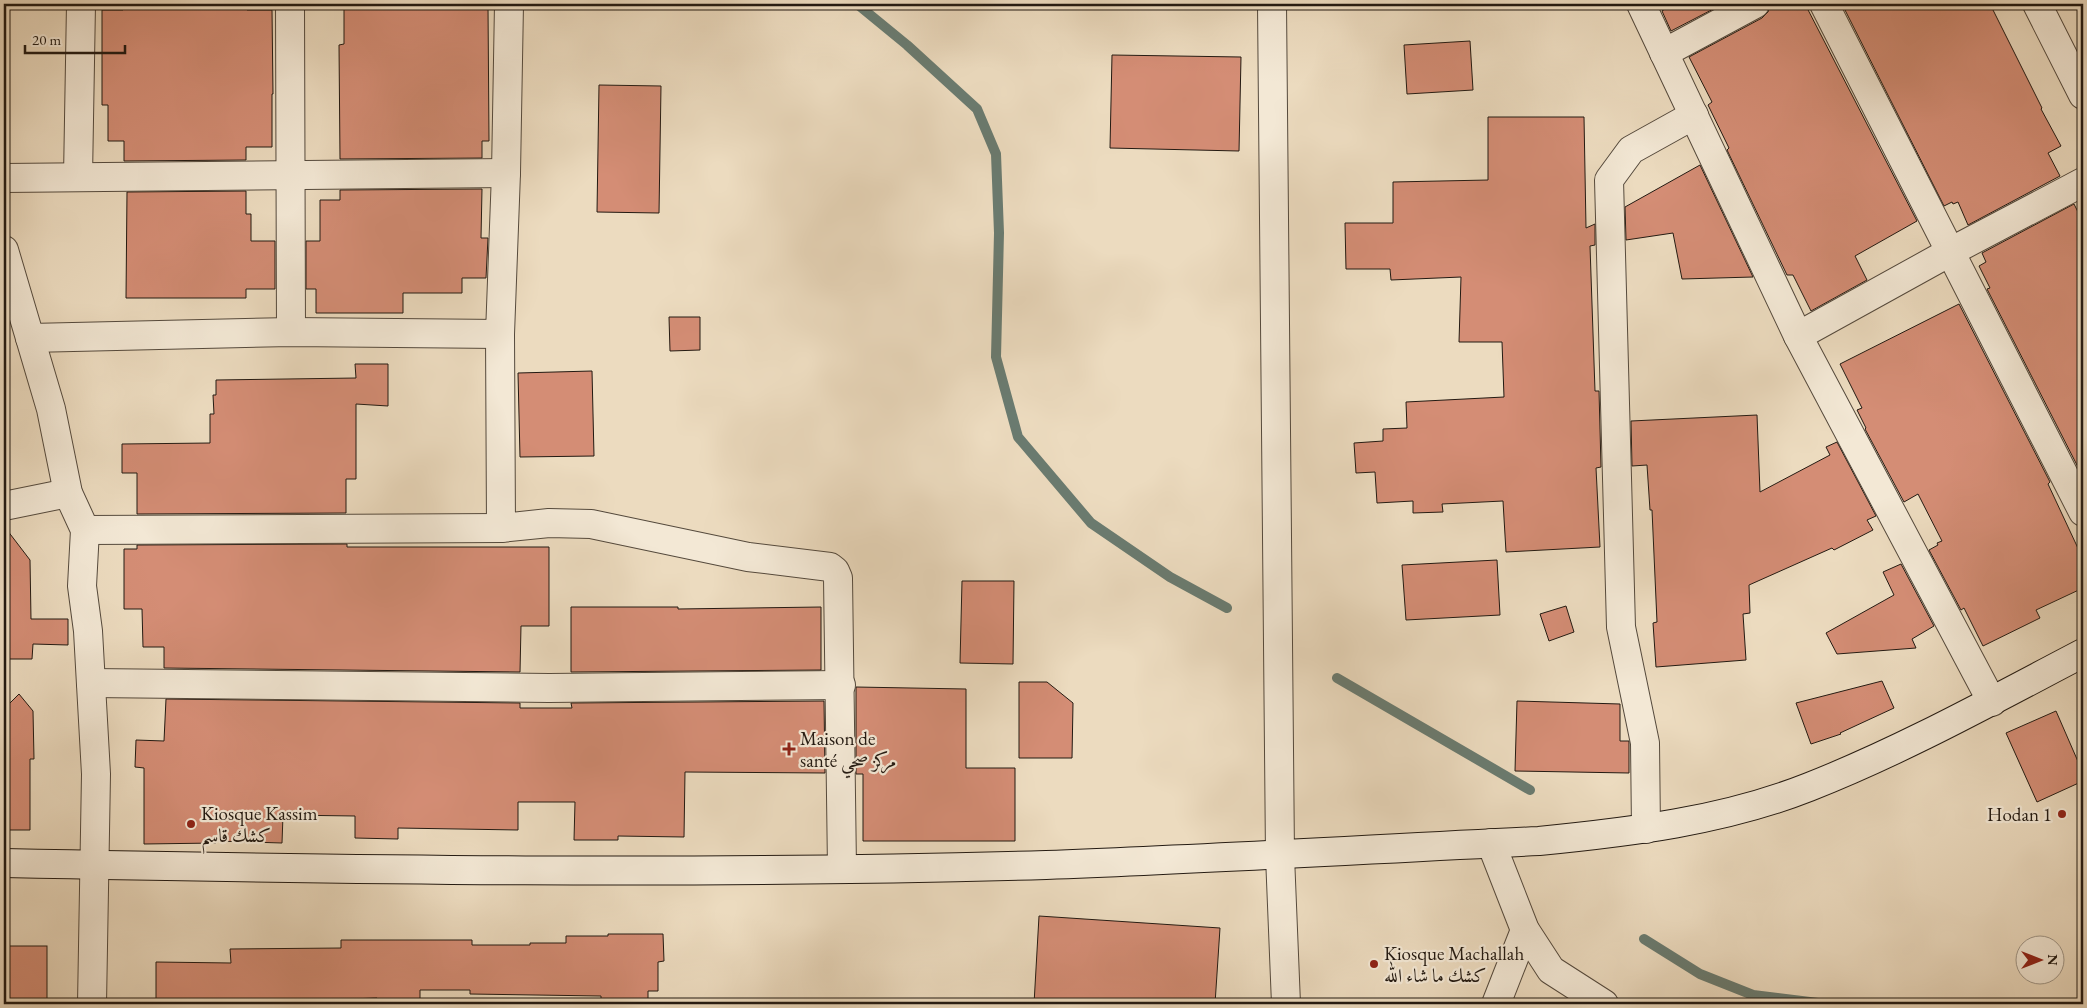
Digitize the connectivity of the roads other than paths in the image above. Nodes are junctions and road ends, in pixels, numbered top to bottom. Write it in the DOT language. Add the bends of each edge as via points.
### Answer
graph roads {
  1 [pos="81,4"];
  2 [pos="290,4"];
  3 [pos="509,4"];
  4 [pos="1272,4"];
  5 [pos="1641,4"];
  6 [pos="1755,4"];
  7 [pos="1824,4"];
  8 [pos="2037,4"];
  9 [pos="1664,53"];
  10 [pos="2083,96"];
  11 [pos="1694,116"];
  12 [pos="506,173"];
  13 [pos="290,175"];
  14 [pos="78,177"];
  15 [pos="4,178"];
  16 [pos="2083,182"];
  17 [pos="4,250"];
  18 [pos="1950,252"];
  19 [pos="290,332"];
  20 [pos="500,334"];
  21 [pos="1798,336"];
  22 [pos="30,338"];
  23 [pos="68,493"];
  24 [pos="4,506"];
  25 [pos="2083,512"];
  26 [pos="502,528"];
  27 [pos="85,530"];
  28 [pos="2083,653"];
  29 [pos="91,683"];
  30 [pos="841,686"];
  31 [pos="1992,702"];
  32 [pos="1646,829"];
  33 [pos="1491,843"];
  34 [pos="1280,856"];
  35 [pos="4,863"];
  36 [pos="95,865"];
  37 [pos="842,868"];
  38 [pos="1525,930"];
  39 [pos="92,1004"];
  40 [pos="1286,1004"];
  41 [pos="1496,1004"];
  42 [pos="1604,1004"];
  1 -- 14 [label="street"];
  2 -- 13 [label="street"];
  3 -- 12 [label="street"];
  4 -- 34 [label="street"];
  5 -- 9 [label="street"];
  6 -- 9 [label="street"];
  7 -- 18 [label="street"];
  8 -- 10 [label="street"];
  9 -- 11 [label="street"];
  11 -- 21 [label="street"];
  11 -- 32 [label="street" via="1631,150 1609,180 1621,627 1645,743"];
  12 -- 13 [label="street"];
  12 -- 20 [label="street"];
  13 -- 14 [label="street"];
  13 -- 19 [label="street"];
  14 -- 15 [label="street"];
  16 -- 18 [label="street"];
  17 -- 22 [label="street"];
  18 -- 21 [label="street"];
  18 -- 25 [label="street"];
  19 -- 20 [label="street"];
  19 -- 22 [label="street"];
  20 -- 26 [label="street"];
  21 -- 31 [label="street"];
  22 -- 23 [label="street" via="51,409"];
  23 -- 24 [label="street"];
  23 -- 27 [label="street"];
  26 -- 27 [label="street"];
  26 -- 30 [label="street" via="549,523 591,524 748,557 830,567 838,578"];
  27 -- 29 [label="street" via="82,586"];
  28 -- 31 [label="street"];
  29 -- 30 [label="street" via="549,688"];
  29 -- 36 [label="street" via="96,774"];
  30 -- 37 [label="street"];
  31 -- 32 [label="street" via="1808,788 1696,820"];
  32 -- 33 [label="street"];
  33 -- 34 [label="street"];
  33 -- 38 [label="street"];
  34 -- 37 [label="street"];
  34 -- 40 [label="street"];
  35 -- 36 [label="street"];
  36 -- 37 [label="street" via="297,869"];
  36 -- 39 [label="street"];
  38 -- 41 [label="street"];
  38 -- 42 [label="street" via="1551,970"];
}
